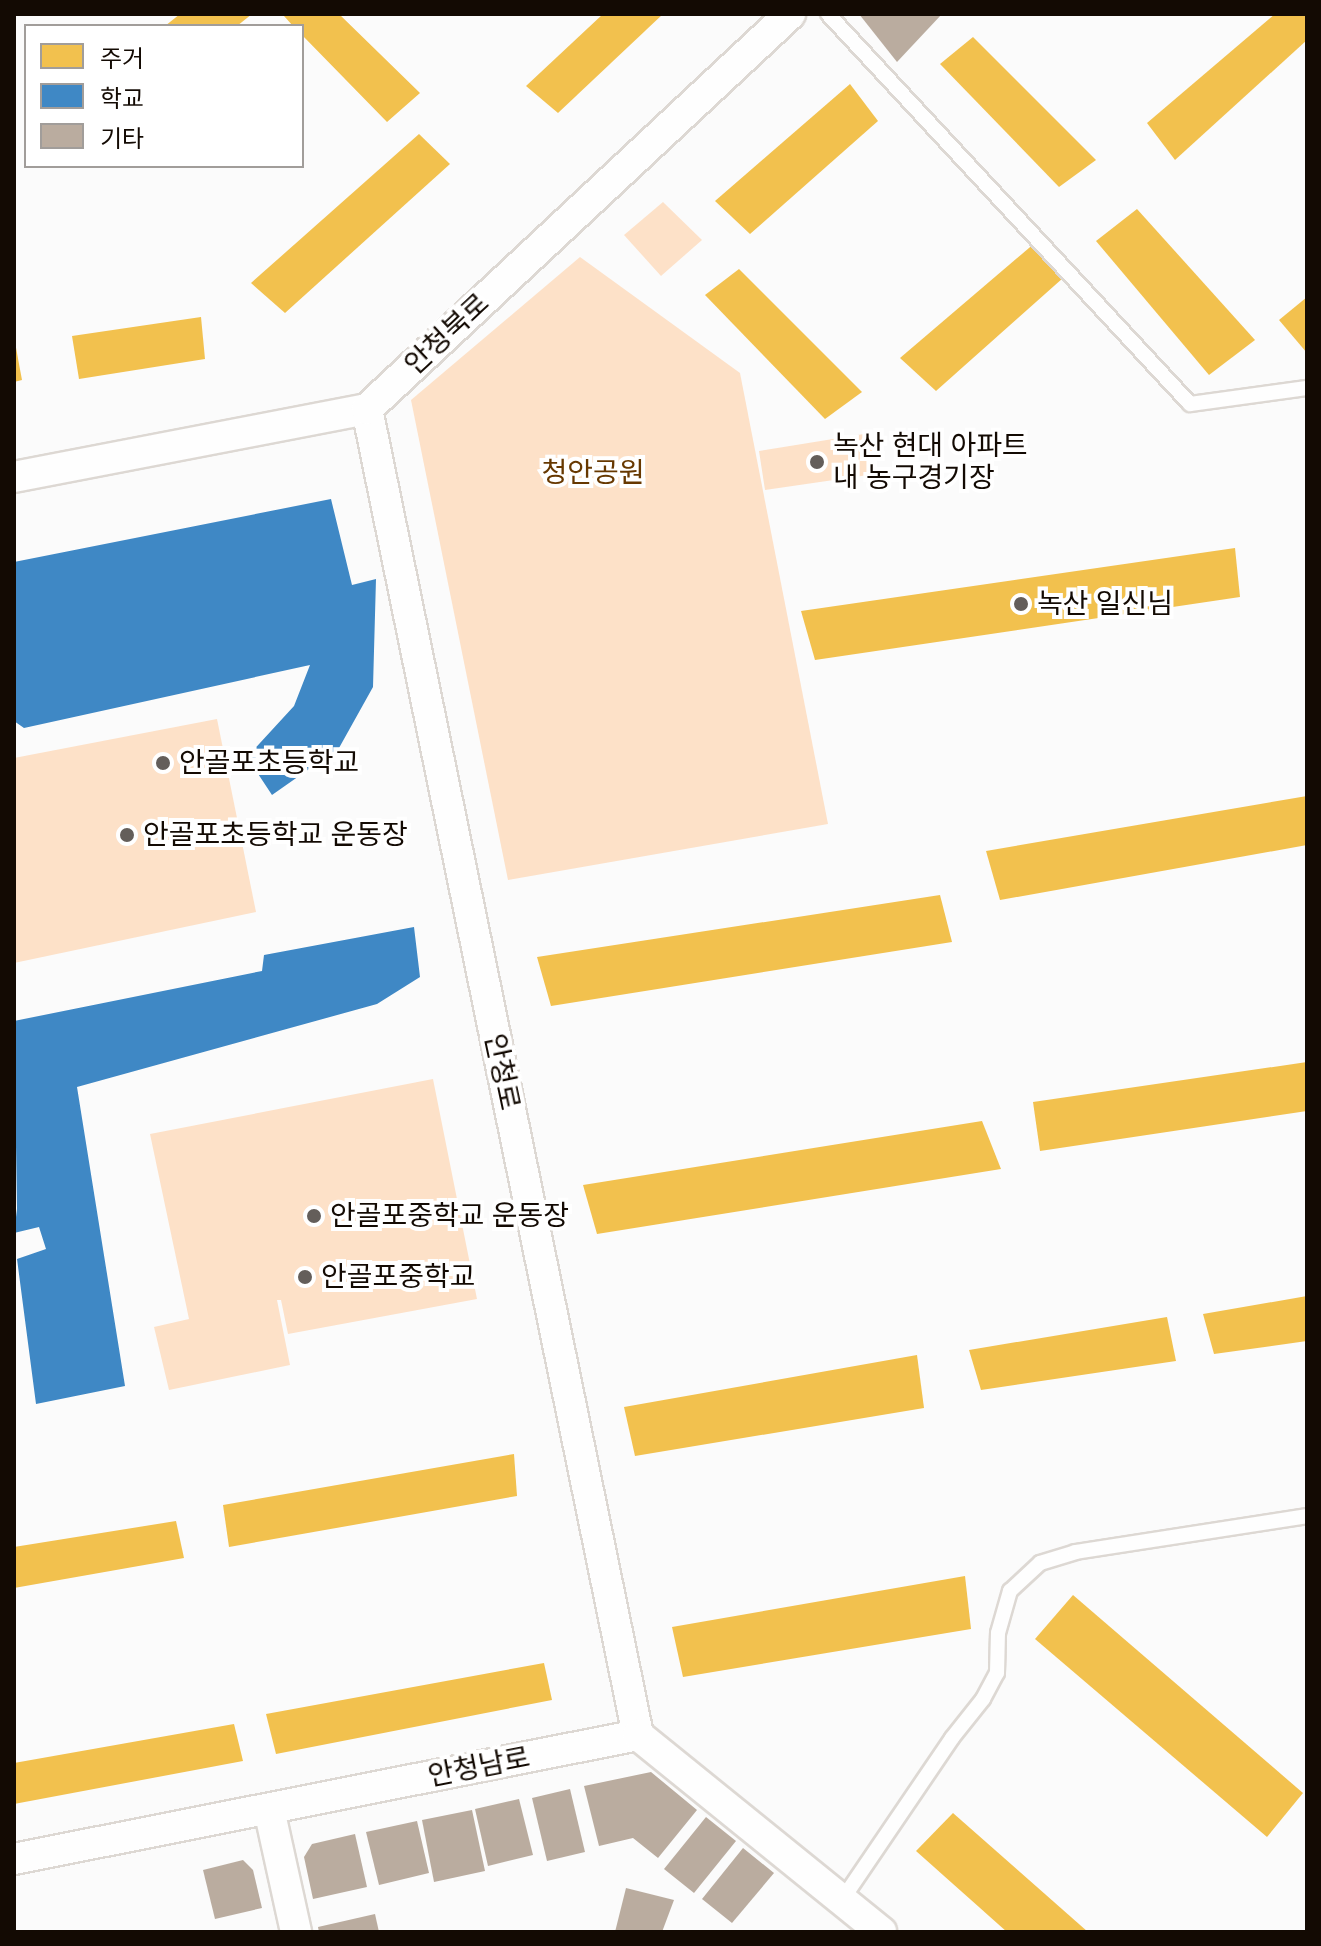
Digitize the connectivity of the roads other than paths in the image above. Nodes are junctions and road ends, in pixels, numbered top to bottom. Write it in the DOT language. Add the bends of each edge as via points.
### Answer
graph roads {
  1 [pos="790,14"];
  2 [pos="828,14"];
  3 [pos="1307,388"];
  4 [pos="367,409"];
  5 [pos="14,477"];
  6 [pos="1307,1516"];
  7 [pos="638,1735"];
  8 [pos="269,1809"];
  9 [pos="14,1859"];
  10 [pos="842,1900"];
  11 [pos="296,1932"];
  12 [pos="881,1932"];
  1 -- 4 [label="street, 안청북로"];
  2 -- 3 [label="lane" via="1190,404"];
  4 -- 5 [label="street"];
  4 -- 7 [label="street, 안청로"];
  6 -- 10 [label="lane" via="1075,1552 1040,1563 1010,1591 998,1633 997,1673 983,1699"];
  7 -- 8 [label="street, 안청남로"];
  7 -- 10 [label="street"];
  8 -- 9 [label="street, 안청남로"];
  8 -- 11 [label="street"];
  10 -- 12 [label="street"];
}
